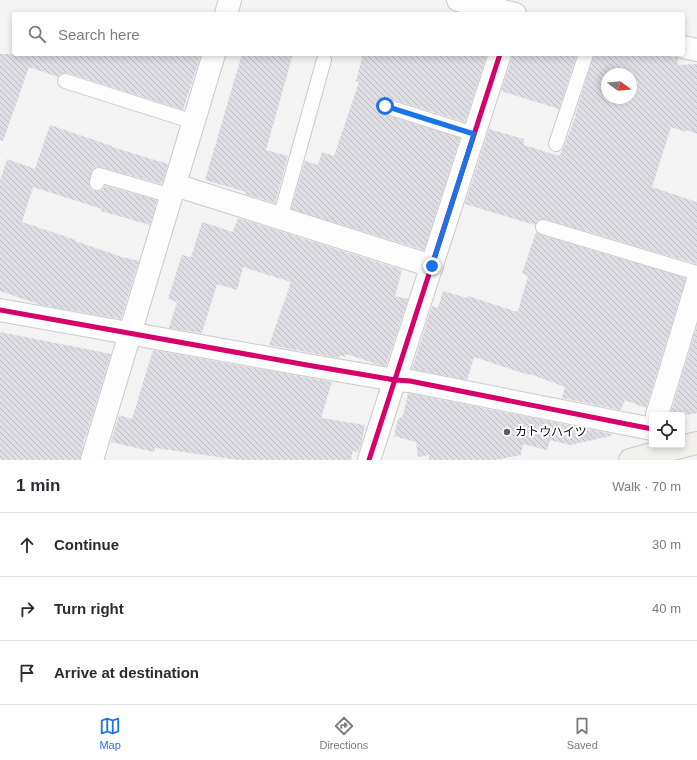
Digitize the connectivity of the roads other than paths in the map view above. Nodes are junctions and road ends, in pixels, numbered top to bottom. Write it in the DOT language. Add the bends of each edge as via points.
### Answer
graph roads {
  1 [pos="230,0"];
  2 [pos="458,0"];
  3 [pos="517,0"];
  4 [pos="227,12"];
  5 [pos="505,12"];
  6 [pos="514,12"];
  7 [pos="685,47"];
  8 [pos="697,50"];
  9 [pos="213,56"];
  10 [pos="499,56"];
  11 [pos="585,56"];
  12 [pos="324,60"];
  13 [pos="65,81"];
  14 [pos="385,106"];
  15 [pos="474,134"];
  16 [pos="187,135"];
  17 [pos="556,144"];
  18 [pos="97,183"];
  19 [pos="173,190"];
  20 [pos="280,218"];
  21 [pos="543,227"];
  22 [pos="432,266"];
  23 [pos="697,273"];
  24 [pos="697,283"];
  25 [pos="0,310"];
  26 [pos="131,333"];
  27 [pos="395,380"];
  28 [pos="658,412"];
  29 [pos="649,429"];
  30 [pos="649,436"];
  31 [pos="697,444"];
  32 [pos="637,458"];
  33 [pos="92,460"];
  34 [pos="369,460"];
  1 -- 4 [label="street"];
  2 -- 5 [label="street"];
  3 -- 6 [label="street"];
  7 -- 8 [label="street"];
  9 -- 16 [label="street"];
  10 -- 15 [label="street"];
  11 -- 17 [label="lane"];
  12 -- 20 [label="lane"];
  13 -- 16 [label="lane"];
  14 -- 15 [label="lane"];
  15 -- 22 [label="street"];
  16 -- 19 [label="street"];
  18 -- 19 [label="lane" via="99,175"];
  19 -- 20 [label="street"];
  19 -- 26 [label="street" via="154,237"];
  20 -- 22 [label="street"];
  21 -- 23 [label="lane"];
  22 -- 27 [label="street"];
  24 -- 28 [label="street"];
  25 -- 26 [label="street"];
  26 -- 27 [label="street"];
  26 -- 33 [label="street"];
  27 -- 29 [label="street"];
  27 -- 34 [label="street"];
  30 -- 32 [label="street"];
  31 -- 32 [label="street"];
}
